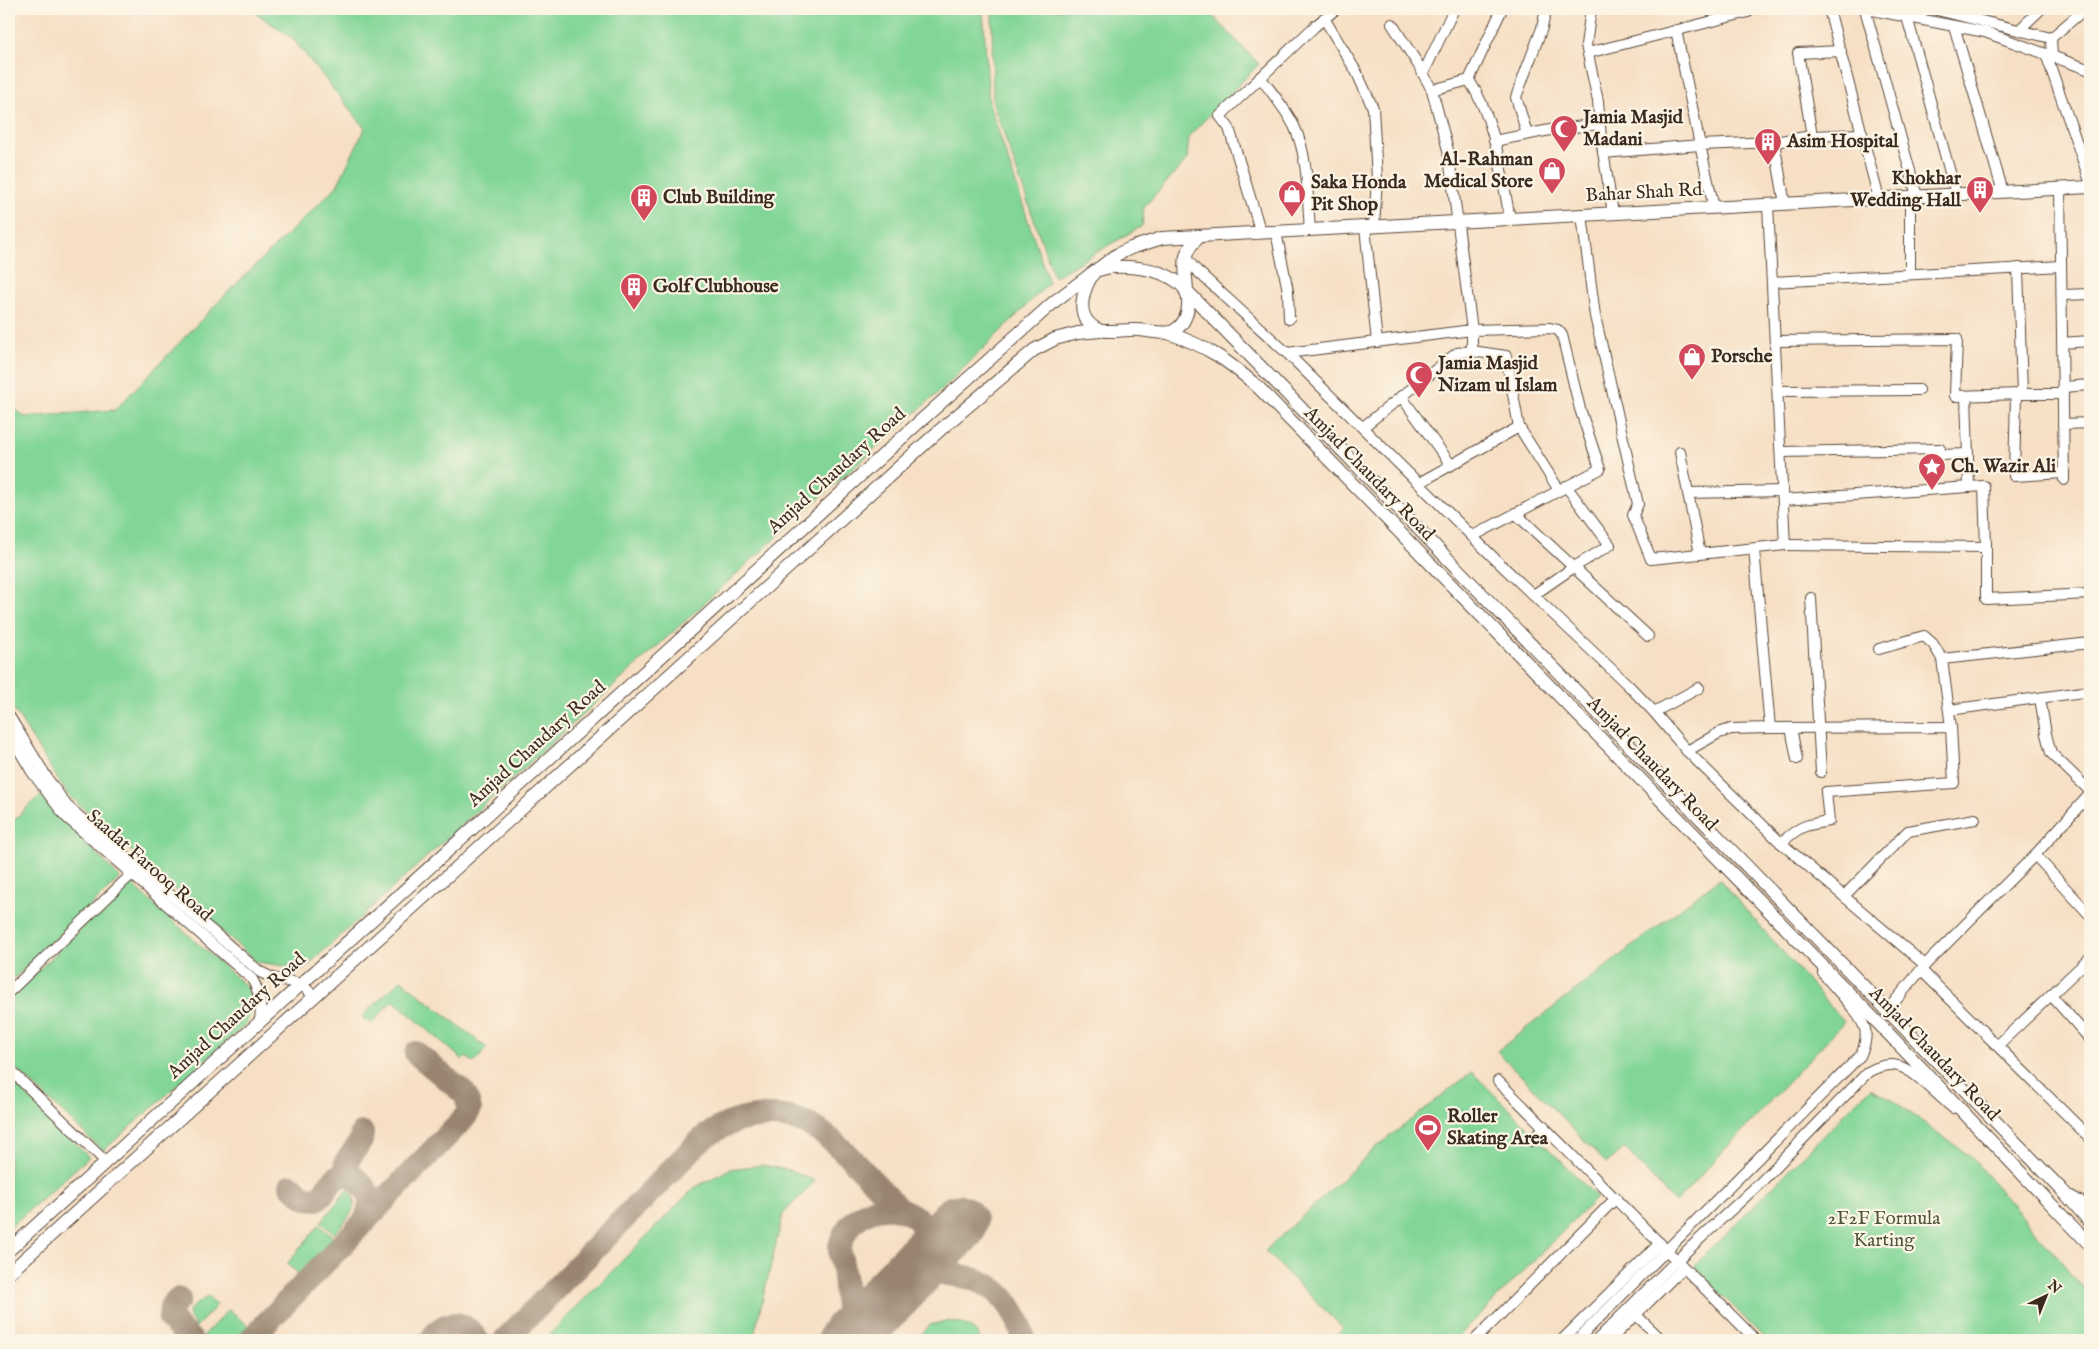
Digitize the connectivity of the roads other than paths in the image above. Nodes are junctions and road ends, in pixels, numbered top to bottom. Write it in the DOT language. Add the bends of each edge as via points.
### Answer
graph roads {
  1 [pos="1336,9"];
  2 [pos="1454,9"];
  3 [pos="1502,9"];
  4 [pos="1546,9"];
  5 [pos="1591,9"];
  6 [pos="1748,9"];
  7 [pos="1830,9"];
  8 [pos="1866,9"];
  9 [pos="1933,9"];
  10 [pos="2085,9"];
  11 [pos="2034,11"];
  12 [pos="1967,12"];
  13 [pos="1907,17"];
  14 [pos="1324,18"];
  15 [pos="1392,24"];
  16 [pos="1954,26"];
  17 [pos="1676,30"];
  18 [pos="2019,30"];
  19 [pos="2051,38"];
  20 [pos="1841,51"];
  21 [pos="1588,53"];
  22 [pos="2049,55"];
  23 [pos="2090,70"];
  24 [pos="1423,74"];
  25 [pos="1260,77"];
  26 [pos="1470,80"];
  27 [pos="1432,90"];
  28 [pos="1600,124"];
  29 [pos="1527,134"];
  30 [pos="1862,134"];
  31 [pos="1812,136"];
  32 [pos="1494,140"];
  33 [pos="1774,142"];
  34 [pos="1700,145"];
  35 [pos="1603,153"];
  36 [pos="2090,180"];
  37 [pos="2090,187"];
  38 [pos="2060,188"];
  39 [pos="2003,192"];
  40 [pos="1956,194"];
  41 [pos="1914,197"];
  42 [pos="1879,198"];
  43 [pos="1785,204"];
  44 [pos="1768,205"];
  45 [pos="1714,208"];
  46 [pos="1613,214"];
  47 [pos="1582,215"];
  48 [pos="1510,219"];
  49 [pos="1459,222"];
  50 [pos="1370,227"];
  51 [pos="1310,230"];
  52 [pos="1276,232"];
  53 [pos="1261,233"];
  54 [pos="1199,237"];
  55 [pos="1185,257"];
  56 [pos="2061,266"];
  57 [pos="2018,268"];
  58 [pos="1095,271"];
  59 [pos="1910,274"];
  60 [pos="1772,282"];
  61 [pos="1187,291"];
  62 [pos="2090,294"];
  63 [pos="2062,295"];
  64 [pos="1289,318"];
  65 [pos="1472,330"];
  66 [pos="1100,331"];
  67 [pos="1168,333"];
  68 [pos="1775,341"];
  69 [pos="2090,341"];
  70 [pos="1377,342"];
  71 [pos="2062,342"];
  72 [pos="1472,352"];
  73 [pos="1286,353"];
  74 [pos="2090,386"];
  75 [pos="1919,390"];
  76 [pos="2063,390"];
  77 [pos="1778,391"];
  78 [pos="2019,394"];
  79 [pos="1401,396"];
  80 [pos="1966,396"];
  81 [pos="2090,423"];
  82 [pos="2063,424"];
  83 [pos="1363,427"];
  84 [pos="1520,427"];
  85 [pos="1680,452"];
  86 [pos="1781,452"];
  87 [pos="1968,454"];
  88 [pos="1451,465"];
  89 [pos="1419,483"];
  90 [pos="1969,487"];
  91 [pos="1562,488"];
  92 [pos="1688,493"];
  93 [pos="1783,496"];
  94 [pos="1515,513"];
  95 [pos="1473,536"];
  96 [pos="1785,546"];
  97 [pos="1986,547"];
  98 [pos="1754,548"];
  99 [pos="1700,554"];
  100 [pos="1574,567"];
  101 [pos="1535,594"];
  102 [pos="2090,594"];
  103 [pos="1811,598"];
  104 [pos="1648,636"];
  105 [pos="2090,643"];
  106 [pos="1879,650"];
  107 [pos="1942,659"];
  108 [pos="1699,688"];
  109 [pos="2090,691"];
  110 [pos="2040,698"];
  111 [pos="1949,710"];
  112 [pos="1654,712"];
  113 [pos="9,716"];
  114 [pos="1951,727"];
  115 [pos="1770,728"];
  116 [pos="1790,728"];
  117 [pos="1818,728"];
  118 [pos="9,733"];
  119 [pos="1688,751"];
  120 [pos="1796,759"];
  121 [pos="1821,772"];
  122 [pos="2090,792"];
  123 [pos="1975,820"];
  124 [pos="1781,843"];
  125 [pos="2035,855"];
  126 [pos="134,871"];
  127 [pos="1844,896"];
  128 [pos="2090,915"];
  129 [pos="1783,925"];
  130 [pos="2090,958"];
  131 [pos="1924,968"];
  132 [pos="301,984"];
  133 [pos="9,992"];
  134 [pos="2051,995"];
  135 [pos="314,996"];
  136 [pos="1886,1012"];
  137 [pos="260,1021"];
  138 [pos="2090,1039"];
  139 [pos="1998,1045"];
  140 [pos="9,1070"];
  141 [pos="1498,1081"];
  142 [pos="1544,1126"];
  143 [pos="2090,1138"];
  144 [pos="1532,1142"];
  145 [pos="1994,1143"];
  146 [pos="105,1161"];
  147 [pos="2062,1190"];
  148 [pos="1616,1198"];
  149 [pos="2090,1207"];
  150 [pos="2090,1222"];
  151 [pos="2090,1245"];
  152 [pos="1664,1246"];
  153 [pos="9,1250"];
  154 [pos="1680,1265"];
  155 [pos="9,1272"];
  156 [pos="1635,1314"];
  157 [pos="1475,1340"];
  158 [pos="1562,1340"];
  159 [pos="1577,1340"];
  160 [pos="1597,1340"];
  161 [pos="1610,1340"];
  162 [pos="1662,1340"];
  163 [pos="1756,1340"];
  1 -- 14 [label="street"];
  2 -- 24 [label="street"];
  3 -- 26 [label="street"];
  4 -- 29 [label="street" via="1516,97"];
  5 -- 21 [label="street"];
  6 -- 17 [label="street" via="1748,12"];
  7 -- 20 [label="street"];
  8 -- 13 [label="street"];
  8 -- 41 [label="street"];
  9 -- 12 [label="street"];
  10 -- 19 [label="street"];
  11 -- 18 [label="street"];
  12 -- 18 [label="street"];
  13 -- 16 [label="street"];
  13 -- 40 [label="street"];
  14 -- 25 [label="street"];
  14 -- 50 [label="street" via="1374,108 1377,178"];
  15 -- 24 [label="street"];
  16 -- 22 [label="street" via="1985,32"];
  16 -- 39 [label="street"];
  17 -- 21 [label="street"];
  17 -- 34 [label="street"];
  18 -- 19 [label="street"];
  19 -- 22 [label="street"];
  20 -- 30 [label="street"];
  20 -- 31 [label="street" via="1798,53"];
  21 -- 28 [label="street"];
  22 -- 23 [label="street"];
  22 -- 36 [label="street"];
  24 -- 27 [label="street"];
  25 -- 51 [label="street" via="1294,126 1301,143 1306,160"];
  25 -- 53 [label="street" via="1220,116 1229,128"];
  26 -- 27 [label="street"];
  26 -- 32 [label="street" via="1479,95"];
  27 -- 49 [label="street" via="1448,150"];
  28 -- 29 [label="street"];
  28 -- 35 [label="street"];
  29 -- 32 [label="street"];
  30 -- 31 [label="street"];
  30 -- 42 [label="street"];
  31 -- 33 [label="street"];
  32 -- 48 [label="street"];
  33 -- 34 [label="street"];
  33 -- 43 [label="street"];
  34 -- 35 [label="street"];
  34 -- 45 [label="street"];
  35 -- 46 [label="street"];
  37 -- 38 [label="main road, Bahar Shah Rd"];
  38 -- 39 [label="main road, Bahar Shah Rd"];
  38 -- 56 [label="street"];
  39 -- 40 [label="main road, Bahar Shah Rd"];
  40 -- 41 [label="main road, Bahar Shah Rd"];
  41 -- 42 [label="main road, Bahar Shah Rd"];
  41 -- 59 [label="street"];
  42 -- 43 [label="main road, Bahar Shah Rd"];
  43 -- 44 [label="main road, Bahar Shah Rd"];
  44 -- 45 [label="main road, Bahar Shah Rd"];
  44 -- 60 [label="street"];
  45 -- 46 [label="main road, Bahar Shah Rd"];
  46 -- 47 [label="main road, Bahar Shah Rd"];
  47 -- 48 [label="main road, Bahar Shah Rd"];
  47 -- 99 [label="street" via="1596,316 1638,504 1633,515 1650,559"];
  48 -- 49 [label="main road, Bahar Shah Rd"];
  49 -- 50 [label="main road, Bahar Shah Rd"];
  49 -- 65 [label="street"];
  50 -- 51 [label="main road, Bahar Shah Rd"];
  50 -- 70 [label="street"];
  51 -- 52 [label="main road, Bahar Shah Rd"];
  52 -- 53 [label="main road, Bahar Shah Rd"];
  52 -- 64 [label="street" via="1288,291"];
  53 -- 54 [label="main road, Bahar Shah Rd"];
  54 -- 55 [label="main road" via="1188,247"];
  54 -- 58 [label="main road, Amjad Chaudary Road" via="1162,238 1139,245 1118,254"];
  55 -- 61 [label="main road"];
  55 -- 73 [label="street"];
  56 -- 57 [label="street"];
  56 -- 63 [label="street"];
  57 -- 59 [label="street"];
  57 -- 78 [label="street"];
  58 -- 61 [label="main road" via="1123,266 1146,269 1172,279"];
  58 -- 66 [label="main road" via="1083,293 1082,306 1087,320"];
  58 -- 132 [label="main road, Amjad Chaudary Road" via="1055,301 917,424"];
  59 -- 60 [label="street"];
  60 -- 68 [label="street"];
  61 -- 67 [label="main road" via="1184,319 1175,331"];
  61 -- 136 [label="main road, Amjad Chaudary Road"];
  62 -- 63 [label="street"];
  63 -- 71 [label="street"];
  65 -- 70 [label="street"];
  65 -- 72 [label="street"];
  65 -- 91 [label="street" via="1550,328 1562,335 1580,409 1600,469"];
  66 -- 67 [label="main road" via="1132,329"];
  66 -- 135 [label="main road, Amjad Chaudary Road" via="1055,339 1014,365"];
  67 -- 129 [label="main road, Amjad Chaudary Road" via="1212,351 1259,388"];
  68 -- 77 [label="street"];
  68 -- 80 [label="street" via="1957,339 1955,396"];
  69 -- 71 [label="street"];
  70 -- 73 [label="street"];
  71 -- 76 [label="street"];
  72 -- 79 [label="street" via="1457,353"];
  72 -- 84 [label="street" via="1506,356"];
  73 -- 83 [label="street"];
  74 -- 76 [label="street"];
  75 -- 77 [label="street"];
  76 -- 78 [label="street"];
  76 -- 82 [label="street"];
  77 -- 86 [label="street"];
  78 -- 80 [label="street"];
  78 -- 82 [label="street" via="2014,476 2064,476"];
  79 -- 83 [label="street"];
  79 -- 88 [label="street"];
  80 -- 87 [label="street"];
  81 -- 82 [label="street"];
  83 -- 89 [label="street"];
  84 -- 88 [label="street"];
  84 -- 91 [label="street"];
  85 -- 92 [label="street"];
  86 -- 87 [label="street" via="1940,449 1939,455"];
  86 -- 93 [label="street"];
  87 -- 90 [label="street"];
  88 -- 89 [label="street"];
  89 -- 95 [label="street"];
  90 -- 93 [label="street"];
  90 -- 97 [label="street" via="1984,486"];
  91 -- 94 [label="street"];
  91 -- 100 [label="street" via="1610,546"];
  92 -- 93 [label="street"];
  92 -- 99 [label="street"];
  93 -- 96 [label="street"];
  94 -- 95 [label="street"];
  94 -- 100 [label="street"];
  95 -- 101 [label="street"];
  96 -- 97 [label="street"];
  96 -- 98 [label="street"];
  97 -- 102 [label="street" via="1986,599"];
  98 -- 99 [label="street"];
  98 -- 115 [label="street"];
  100 -- 101 [label="street"];
  100 -- 104 [label="street"];
  101 -- 112 [label="street"];
  103 -- 117 [label="street"];
  105 -- 107 [label="street"];
  106 -- 107 [label="street" via="1924,636"];
  107 -- 111 [label="street"];
  108 -- 112 [label="street"];
  109 -- 110 [label="street"];
  110 -- 111 [label="street"];
  110 -- 122 [label="street" via="2051,752"];
  111 -- 114 [label="street"];
  112 -- 119 [label="street"];
  113 -- 126 [label="street, Saadat Farooq Road" via="67,806"];
  114 -- 117 [label="street"];
  114 -- 124 [label="street" via="1954,783 1826,792 1829,821 1797,828"];
  115 -- 116 [label="street"];
  115 -- 119 [label="street" via="1719,733"];
  116 -- 117 [label="street"];
  116 -- 120 [label="street"];
  117 -- 121 [label="street"];
  118 -- 126 [label="street, Saadat Farooq Road" via="32,772 65,816"];
  119 -- 124 [label="street"];
  122 -- 125 [label="street"];
  123 -- 127 [label="street" via="1908,830"];
  124 -- 127 [label="street"];
  125 -- 128 [label="street"];
  125 -- 131 [label="street"];
  126 -- 132 [label="street, Saadat Farooq Road" via="260,972"];
  126 -- 133 [label="street"];
  126 -- 137 [label="street, Saadat Farooq Road" via="252,978 260,999"];
  127 -- 131 [label="street"];
  129 -- 145 [label="main road, Amjad Chaudary Road"];
  129 -- 152 [label="street" via="1860,1019 1865,1030 1863,1049 1860,1056"];
  130 -- 134 [label="street"];
  131 -- 136 [label="street"];
  131 -- 139 [label="street"];
  132 -- 135 [label="street"];
  132 -- 137 [label="main road, Amjad Chaudary Road"];
  134 -- 138 [label="street"];
  134 -- 139 [label="street"];
  135 -- 155 [label="main road, Amjad Chaudary Road"];
  136 -- 147 [label="main road, Amjad Chaudary Road"];
  137 -- 146 [label="main road, Amjad Chaudary Road"];
  139 -- 143 [label="street"];
  140 -- 146 [label="street"];
  141 -- 142 [label="street"];
  142 -- 144 [label="street"];
  142 -- 148 [label="street"];
  145 -- 151 [label="main road, Amjad Chaudary Road"];
  145 -- 154 [label="street" via="1913,1075 1899,1066 1878,1067 1868,1072"];
  146 -- 153 [label="main road, Amjad Chaudary Road"];
  147 -- 149 [label="street"];
  147 -- 150 [label="main road, Amjad Chaudary Road"];
  148 -- 152 [label="street"];
  148 -- 157 [label="street"];
  152 -- 154 [label="street"];
  152 -- 158 [label="street"];
  152 -- 159 [label="street"];
  154 -- 156 [label="street"];
  154 -- 160 [label="street"];
  154 -- 163 [label="street"];
  156 -- 161 [label="street"];
  156 -- 162 [label="street"];
}
